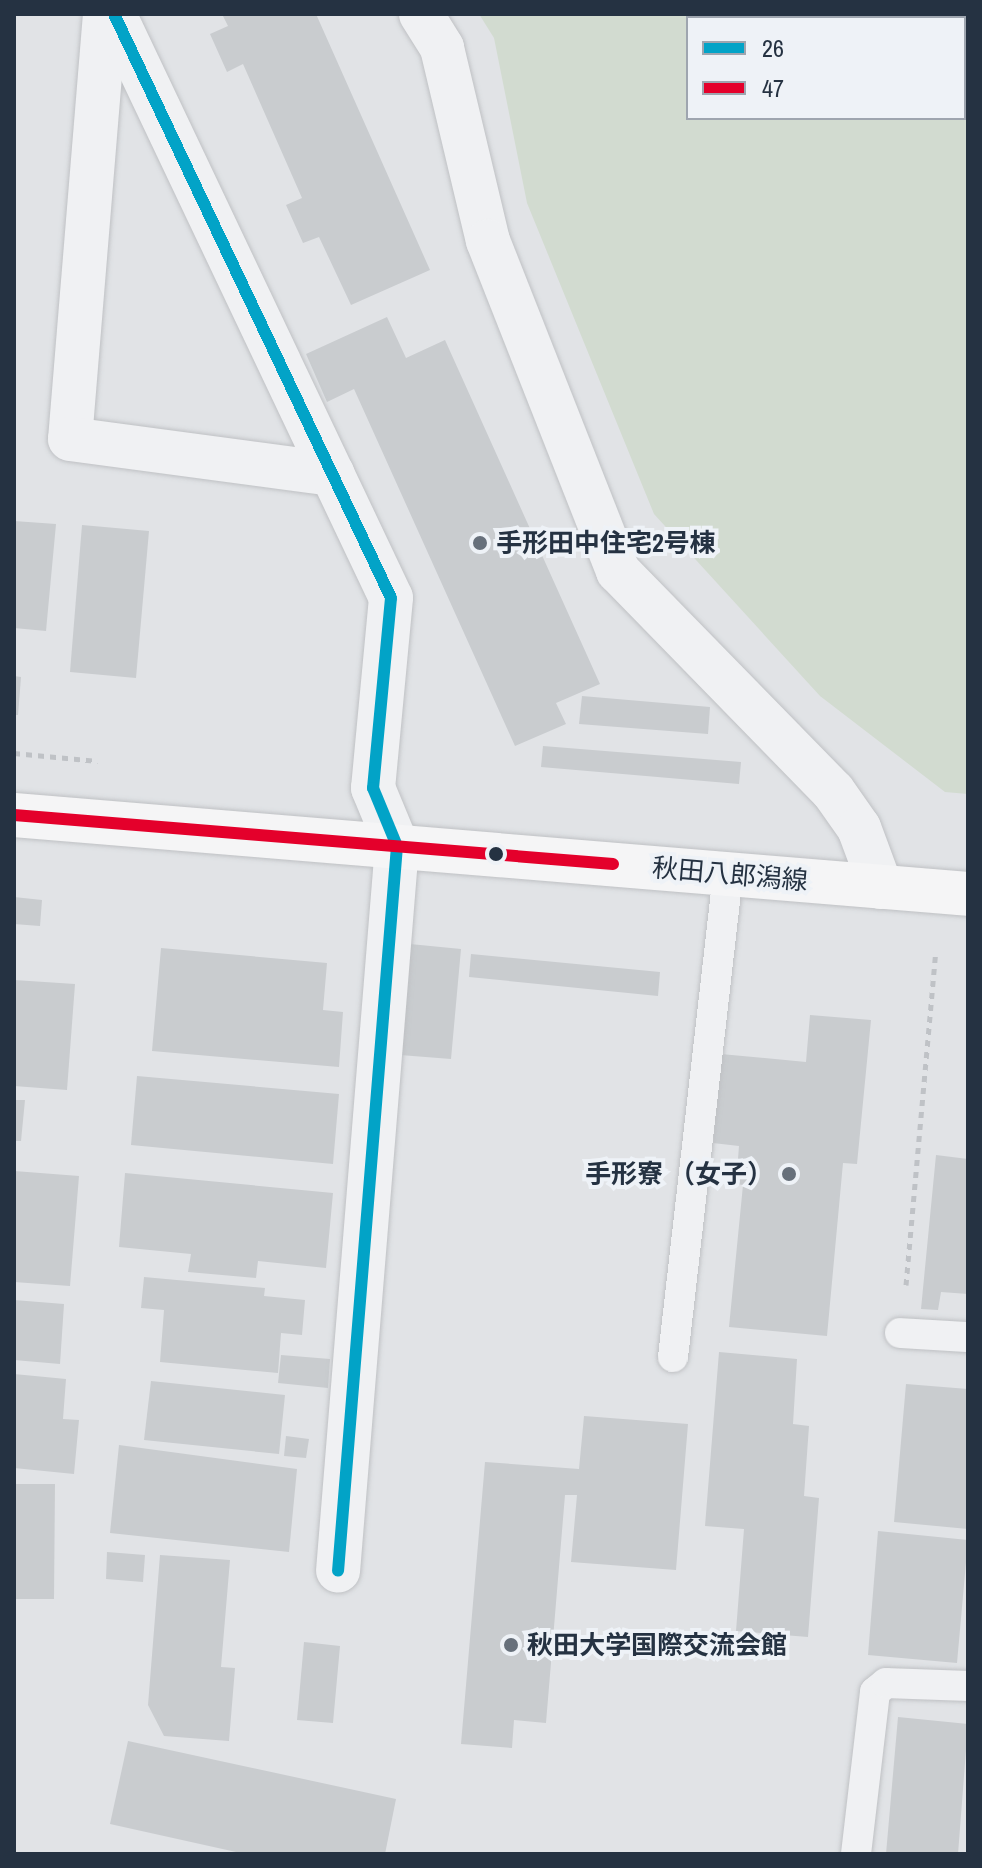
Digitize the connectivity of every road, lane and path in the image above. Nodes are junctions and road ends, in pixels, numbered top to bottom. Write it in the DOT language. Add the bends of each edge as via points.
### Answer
graph roads {
  1 [pos="105,14"];
  2 [pos="114,14"];
  3 [pos="421,14"];
  4 [pos="333,474"];
  5 [pos="14,815"];
  6 [pos="397,846"];
  7 [pos="728,874"];
  8 [pos="881,887"];
  9 [pos="968,894"];
  10 [pos="936,952"];
  11 [pos="902,1333"];
  12 [pos="968,1337"];
  13 [pos="673,1357"];
  14 [pos="338,1571"];
  15 [pos="968,1686"];
  16 [pos="856,1854"];
  1 -- 4 [label="street" via="70,439"];
  2 -- 4 [label="street"];
  3 -- 8 [label="street" via="442,48 488,241 618,571 833,791 859,828"];
  4 -- 6 [label="street" via="391,598 373,788"];
  5 -- 6 [label="main road, 秋田八郎潟線"];
  6 -- 7 [label="main road, 秋田八郎潟線"];
  6 -- 14 [label="street"];
  7 -- 8 [label="main road, 秋田八郎潟線"];
  7 -- 13 [label="lane"];
  8 -- 9 [label="main road, 秋田八郎潟線"];
  10 -- 11 [label="path"];
  11 -- 12 [label="lane"];
  15 -- 16 [label="lane" via="886,1683 875,1692"];
}
